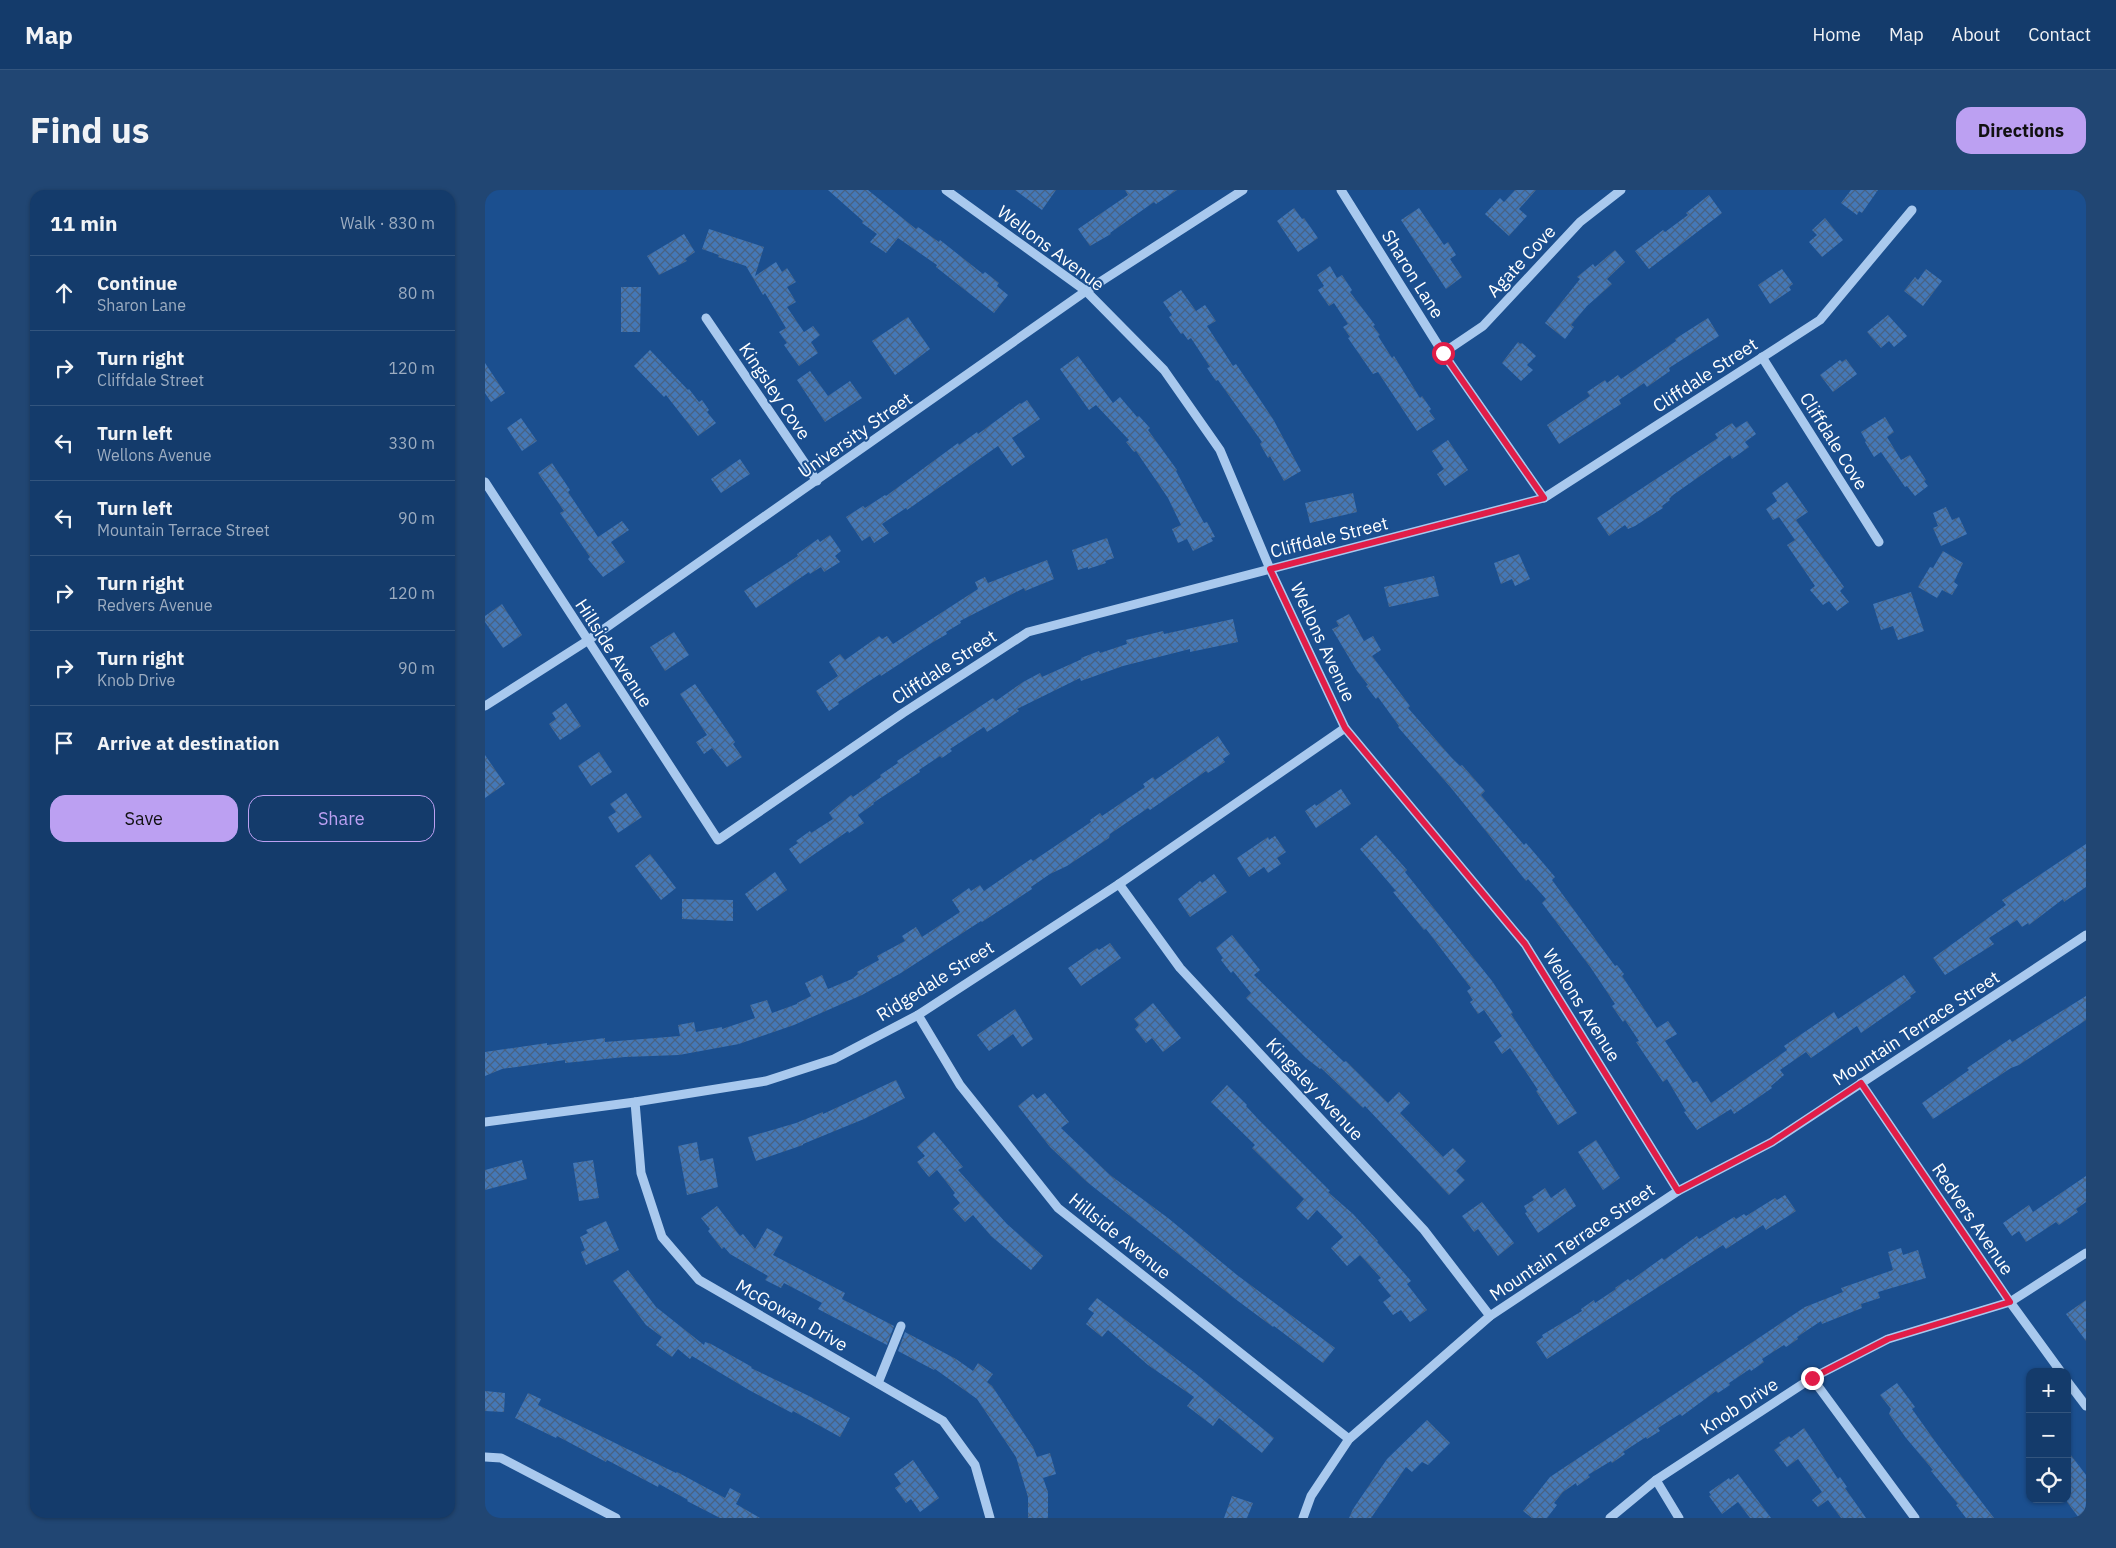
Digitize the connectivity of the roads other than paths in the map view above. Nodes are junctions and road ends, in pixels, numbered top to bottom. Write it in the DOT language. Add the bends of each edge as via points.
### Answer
graph roads {
  1 [pos="947,190"];
  2 [pos="1243,190"];
  3 [pos="1341,190"];
  4 [pos="1621,190"];
  5 [pos="1912,210"];
  6 [pos="1086,291"];
  7 [pos="706,318"];
  8 [pos="1443,353"];
  9 [pos="1762,357"];
  10 [pos="817,481"];
  11 [pos="485,482"];
  12 [pos="1544,498"];
  13 [pos="1879,542"];
  14 [pos="1270,569"];
  15 [pos="587,641"];
  16 [pos="485,706"];
  17 [pos="1345,728"];
  18 [pos="718,840"];
  19 [pos="1119,884"];
  20 [pos="2086,935"];
  21 [pos="918,1014"];
  22 [pos="1861,1083"];
  23 [pos="635,1102"];
  24 [pos="485,1122"];
  25 [pos="1678,1191"];
  26 [pos="2086,1253"];
  27 [pos="2010,1302"];
  28 [pos="1490,1316"];
  29 [pos="901,1326"];
  30 [pos="2058,1368"];
  31 [pos="1812,1378"];
  32 [pos="878,1383"];
  33 [pos="2071,1386"];
  34 [pos="2086,1406"];
  35 [pos="1349,1439"];
  36 [pos="485,1457"];
  37 [pos="1656,1480"];
  38 [pos="616,1518"];
  39 [pos="990,1518"];
  40 [pos="1303,1518"];
  41 [pos="1610,1518"];
  42 [pos="1679,1518"];
  43 [pos="1915,1518"];
  1 -- 6 [label="street, Wellons Avenue"];
  2 -- 6 [label="street, University Street"];
  3 -- 8 [label="street, Sharon Lane"];
  4 -- 8 [label="street, Agate Cove" via="1579,222 1483,326"];
  5 -- 9 [label="street, Cliffdale Street" via="1820,320"];
  6 -- 10 [label="street, University Street"];
  6 -- 14 [label="street, Wellons Avenue" via="1164,370 1220,450"];
  7 -- 10 [label="street, Kingsley Cove"];
  8 -- 12 [label="street, Sharon Lane"];
  9 -- 12 [label="street, Cliffdale Street"];
  9 -- 13 [label="street, Cliffdale Cove"];
  10 -- 15 [label="street, University Street"];
  11 -- 15 [label="street, Hillside Avenue"];
  12 -- 14 [label="street, Cliffdale Street"];
  14 -- 17 [label="street, Wellons Avenue"];
  14 -- 18 [label="street, Cliffdale Street" via="1028,632"];
  15 -- 16 [label="street, University Street"];
  15 -- 18 [label="street, Hillside Avenue"];
  17 -- 19 [label="street, Ridgedale Street"];
  17 -- 25 [label="street, Wellons Avenue" via="1525,944"];
  19 -- 21 [label="street, Ridgedale Street"];
  19 -- 28 [label="street, Kingsley Avenue" via="1180,968 1424,1230"];
  20 -- 22 [label="street, Mountain Terrace Street"];
  21 -- 23 [label="street, Ridgedale Street" via="834,1059 766,1081"];
  21 -- 35 [label="street, Hillside Avenue" via="959,1085 1058,1208"];
  22 -- 25 [label="street, Mountain Terrace Street" via="1772,1142"];
  22 -- 27 [label="street, Redvers Avenue"];
  23 -- 24 [label="street, Ridgedale Street"];
  23 -- 32 [label="street, McGowan Drive" via="641,1173 662,1237 674,1252 699,1280"];
  25 -- 28 [label="street, Mountain Terrace Street"];
  26 -- 27 [label="street, Knob Drive"];
  27 -- 30 [label="street, Redvers Avenue"];
  27 -- 31 [label="street, Knob Drive" via="1888,1339"];
  28 -- 35 [label="street, Mountain Terrace Street"];
  29 -- 32 [label="street"];
  31 -- 37 [label="street, Knob Drive"];
  31 -- 43 [label="street"];
  32 -- 39 [label="street, McGowan Drive" via="943,1421 975,1465"];
  33 -- 34 [label="street"];
  35 -- 40 [label="street, Mountain Terrace Street" via="1311,1496"];
  36 -- 38 [label="street" via="501,1458"];
  37 -- 41 [label="street, Knob Drive"];
  37 -- 42 [label="street"];
}
